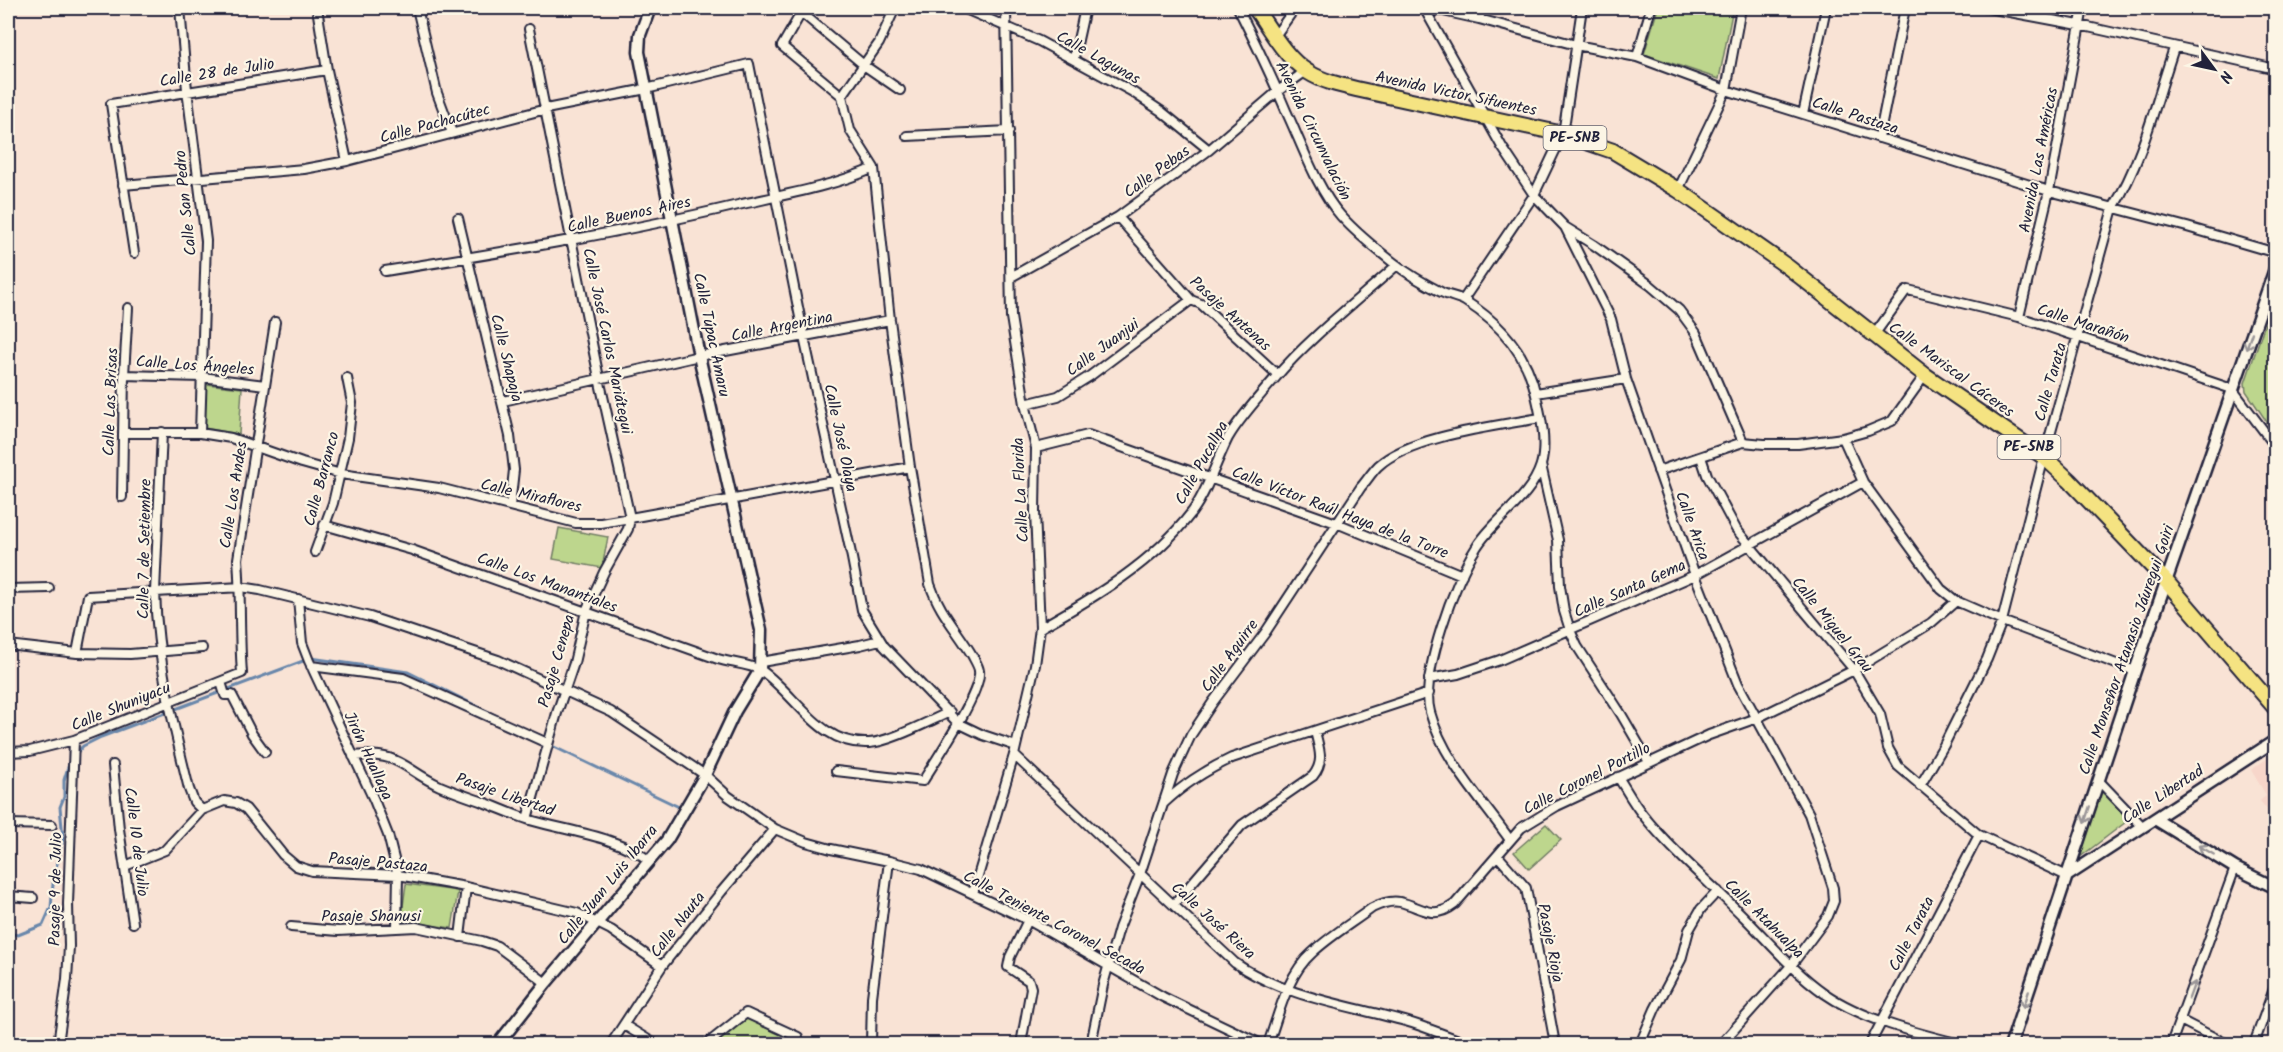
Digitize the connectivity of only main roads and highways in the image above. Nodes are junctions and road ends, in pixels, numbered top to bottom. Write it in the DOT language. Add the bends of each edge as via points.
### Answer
graph roads {
  1 [pos="1255,8"];
  2 [pos="1874,334"];
  3 [pos="2276,709"];
  1 -- 2 [label="highway, Avenida Victor Sifuentes / PE-5NB" via="1293,61 1324,81 1563,134 1613,151 1780,260"];
  2 -- 3 [label="highway, Calle Mariscal Cáceres / PE-5NB" via="1925,375 2044,457 2069,480 2166,581"];
}
